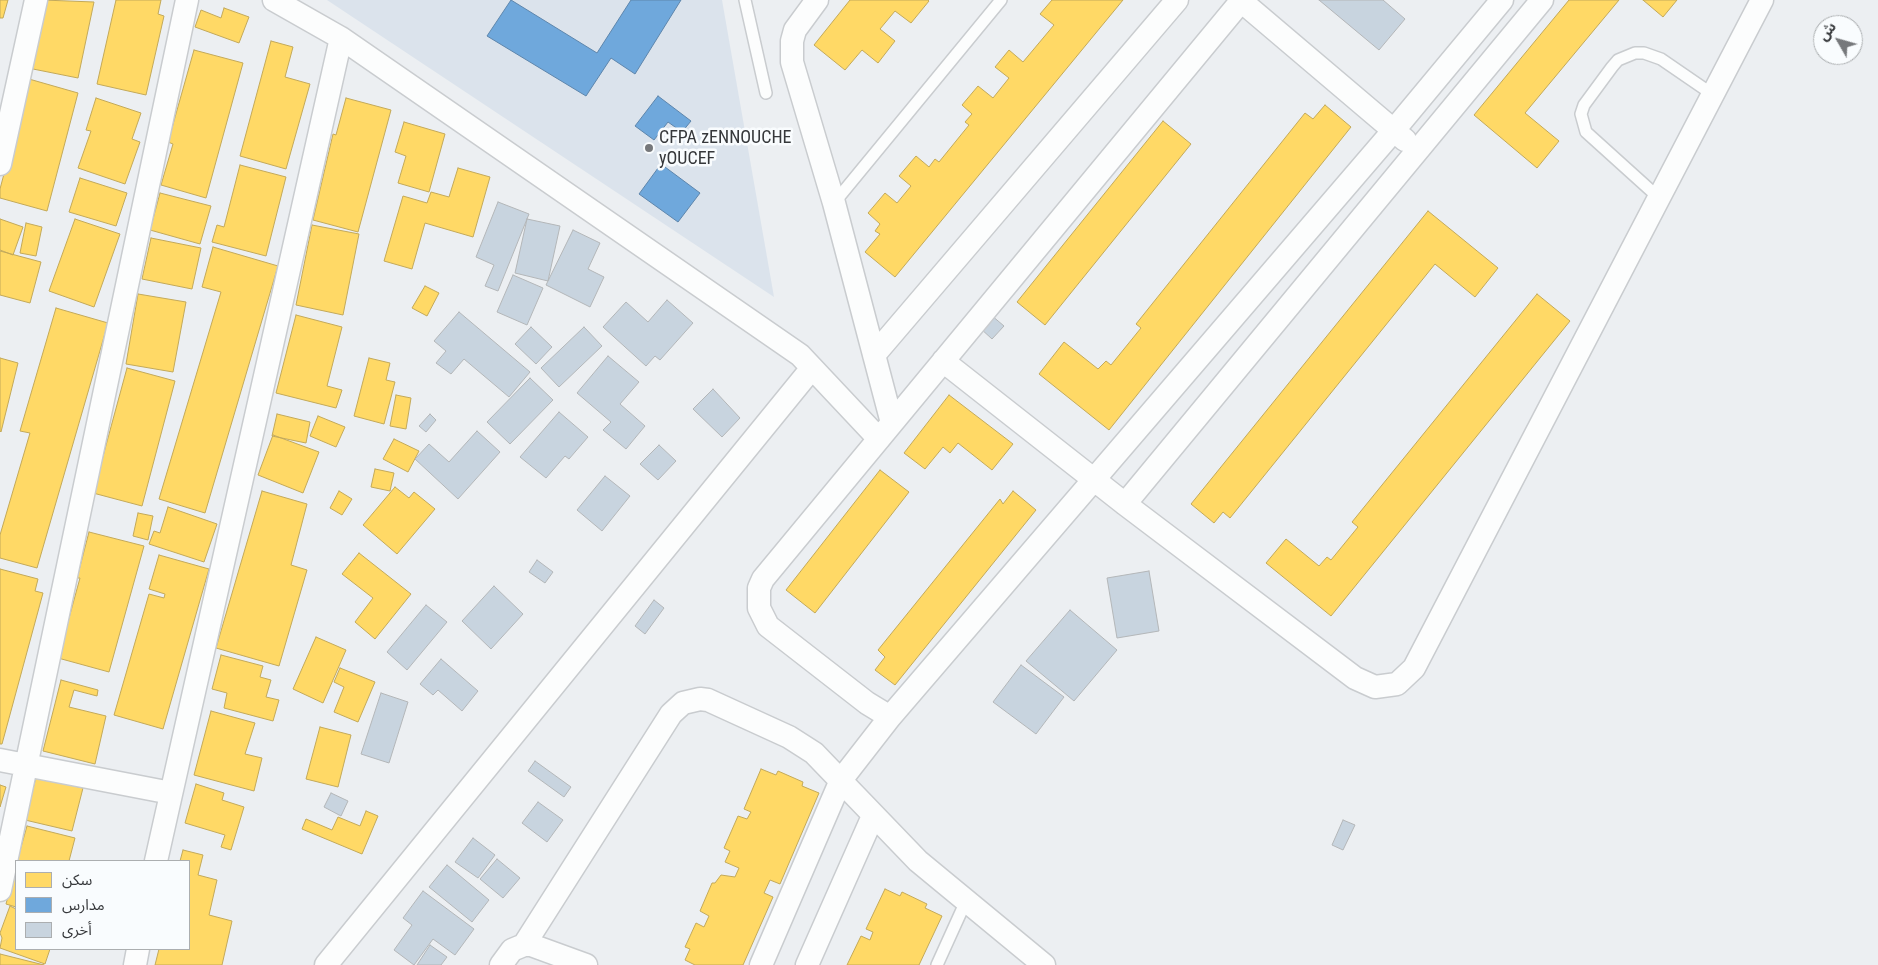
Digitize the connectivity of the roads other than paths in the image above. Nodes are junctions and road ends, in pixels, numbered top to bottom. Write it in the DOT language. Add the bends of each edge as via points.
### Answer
graph roads {
  1 [pos="36,0"];
  2 [pos="187,0"];
  3 [pos="274,0"];
  4 [pos="745,0"];
  5 [pos="817,0"];
  6 [pos="1001,0"];
  7 [pos="1177,0"];
  8 [pos="1241,0"];
  9 [pos="1502,0"];
  10 [pos="1542,0"];
  11 [pos="1762,0"];
  12 [pos="341,38"];
  13 [pos="766,93"];
  14 [pos="1712,94"];
  15 [pos="1394,130"];
  16 [pos="1418,150"];
  17 [pos="0,164"];
  18 [pos="1658,198"];
  19 [pos="834,204"];
  20 [pos="874,355"];
  21 [pos="943,361"];
  22 [pos="812,368"];
  23 [pos="885,431"];
  24 [pos="1093,479"];
  25 [pos="1125,504"];
  26 [pos="890,717"];
  27 [pos="0,760"];
  28 [pos="26,765"];
  29 [pos="841,780"];
  30 [pos="171,793"];
  31 [pos="873,816"];
  32 [pos="156,860"];
  33 [pos="0,890"];
  34 [pos="966,901"];
  35 [pos="524,945"];
  36 [pos="138,950"];
  37 [pos="135,965"];
  38 [pos="326,965"];
  39 [pos="501,965"];
  40 [pos="586,965"];
  41 [pos="761,965"];
  42 [pos="807,965"];
  43 [pos="937,965"];
  44 [pos="1044,965"];
  1 -- 17 [label="street"];
  2 -- 28 [label="street"];
  3 -- 12 [label="street"];
  4 -- 13 [label="lane"];
  5 -- 19 [label="street" via="794,30 791,51"];
  6 -- 19 [label="lane"];
  7 -- 20 [label="street"];
  8 -- 15 [label="street"];
  8 -- 21 [label="street"];
  9 -- 15 [label="street"];
  10 -- 16 [label="street"];
  11 -- 14 [label="street"];
  12 -- 22 [label="street" via="800,355"];
  12 -- 30 [label="street"];
  14 -- 18 [label="street"];
  14 -- 18 [label="lane" via="1662,59 1635,53 1618,60 1584,105 1581,114 1586,132"];
  15 -- 16 [label="street"];
  15 -- 24 [label="street"];
  16 -- 25 [label="street"];
  18 -- 25 [label="street" via="1414,668 1397,684 1375,687 1355,678"];
  19 -- 20 [label="street"];
  20 -- 23 [label="street"];
  21 -- 23 [label="street"];
  21 -- 24 [label="street"];
  22 -- 23 [label="street"];
  22 -- 38 [label="street"];
  23 -- 26 [label="street" via="769,571 761,584 758,598 768,626"];
  24 -- 25 [label="street"];
  24 -- 26 [label="street"];
  26 -- 29 [label="street"];
  27 -- 28 [label="street"];
  28 -- 30 [label="street"];
  28 -- 33 [label="street"];
  29 -- 31 [label="street"];
  29 -- 35 [label="street" via="814,753 789,737 708,700 683,702 671,714"];
  29 -- 41 [label="street"];
  30 -- 32 [label="street"];
  31 -- 34 [label="street" via="918,861"];
  31 -- 42 [label="street"];
  34 -- 43 [label="lane"];
  34 -- 44 [label="street"];
  35 -- 39 [label="street" via="512,950"];
  35 -- 40 [label="street" via="537,946"];
  36 -- 37 [label="street"];
}
